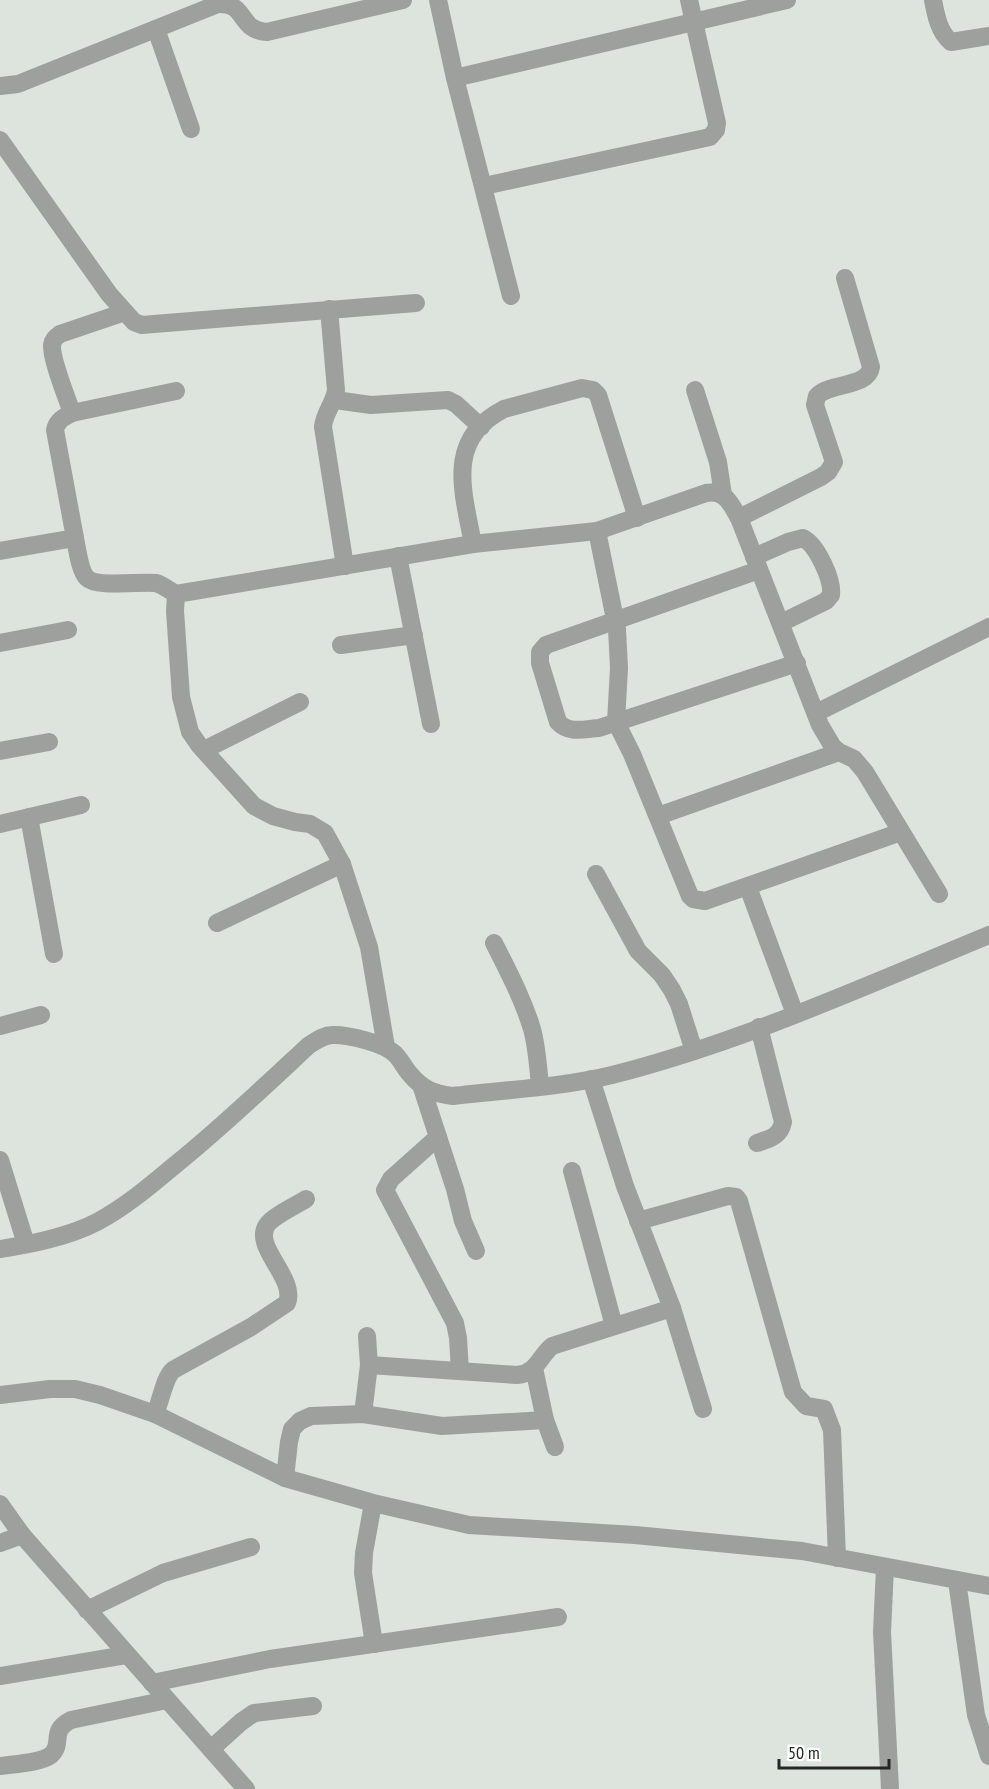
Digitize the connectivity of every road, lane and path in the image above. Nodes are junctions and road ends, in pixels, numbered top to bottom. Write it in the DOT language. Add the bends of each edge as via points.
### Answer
graph roads {
  1 [pos="403,0"];
  2 [pos="438,0"];
  3 [pos="689,0"];
  4 [pos="787,0"];
  5 [pos="933,0"];
  6 [pos="694,22"];
  7 [pos="156,29"];
  8 [pos="989,36"];
  9 [pos="455,78"];
  10 [pos="0,86"];
  11 [pos="191,129"];
  12 [pos="0,140"];
  13 [pos="484,186"];
  14 [pos="845,278"];
  15 [pos="511,296"];
  16 [pos="416,303"];
  17 [pos="329,309"];
  18 [pos="125,312"];
  19 [pos="695,390"];
  20 [pos="176,391"];
  21 [pos="335,400"];
  22 [pos="72,413"];
  23 [pos="481,427"];
  24 [pos="723,495"];
  25 [pos="637,518"];
  26 [pos="739,518"];
  27 [pos="597,531"];
  28 [pos="75,538"];
  29 [pos="473,544"];
  30 [pos="0,551"];
  31 [pos="398,556"];
  32 [pos="757,564"];
  33 [pos="345,566"];
  34 [pos="176,594"];
  35 [pos="615,620"];
  36 [pos="781,623"];
  37 [pos="989,627"];
  38 [pos="68,630"];
  39 [pos="414,635"];
  40 [pos="0,643"];
  41 [pos="341,645"];
  42 [pos="797,663"];
  43 [pos="300,702"];
  44 [pos="816,713"];
  45 [pos="616,722"];
  46 [pos="431,724"];
  47 [pos="49,742"];
  48 [pos="204,750"];
  49 [pos="0,751"];
  50 [pos="839,752"];
  51 [pos="81,805"];
  52 [pos="658,816"];
  53 [pos="29,817"];
  54 [pos="0,824"];
  55 [pos="901,832"];
  56 [pos="342,864"];
  57 [pos="596,874"];
  58 [pos="748,887"];
  59 [pos="939,894"];
  60 [pos="217,923"];
  61 [pos="989,935"];
  62 [pos="494,943"];
  63 [pos="54,954"];
  64 [pos="795,1014"];
  65 [pos="41,1015"];
  66 [pos="0,1026"];
  67 [pos="759,1027"];
  68 [pos="386,1047"];
  69 [pos="694,1051"];
  70 [pos="591,1079"];
  71 [pos="540,1085"];
  72 [pos="421,1086"];
  73 [pos="438,1137"];
  74 [pos="757,1143"];
  75 [pos="0,1160"];
  76 [pos="572,1171"];
  77 [pos="306,1199"];
  78 [pos="638,1221"];
  79 [pos="26,1244"];
  80 [pos="0,1249"];
  81 [pos="476,1251"];
  82 [pos="672,1308"];
  83 [pos="614,1326"];
  84 [pos="367,1336"];
  85 [pos="369,1365"];
  86 [pos="534,1368"];
  87 [pos="460,1371"];
  88 [pos="0,1395"];
  89 [pos="703,1409"];
  90 [pos="155,1414"];
  91 [pos="363,1414"];
  92 [pos="545,1419"];
  93 [pos="555,1447"];
  94 [pos="285,1478"];
  95 [pos="373,1503"];
  96 [pos="0,1504"];
  97 [pos="22,1535"];
  98 [pos="0,1543"];
  99 [pos="251,1547"];
  100 [pos="837,1558"];
  101 [pos="885,1567"];
  102 [pos="957,1581"];
  103 [pos="989,1586"];
  104 [pos="87,1610"];
  105 [pos="558,1617"];
  106 [pos="375,1644"];
  107 [pos="126,1655"];
  108 [pos="0,1676"];
  109 [pos="152,1683"];
  110 [pos="167,1700"];
  111 [pos="313,1706"];
  112 [pos="211,1749"];
  113 [pos="989,1756"];
  114 [pos="0,1766"];
  115 [pos="246,1789"];
  116 [pos="890,1789"];
  1 -- 7 [label="street" via="267,32 250,27 229,3 218,3"];
  2 -- 9 [label="street"];
  3 -- 6 [label="street"];
  4 -- 6 [label="street"];
  5 -- 8 [label="street" via="940,28 951,42"];
  6 -- 9 [label="street"];
  6 -- 13 [label="street" via="717,123 710,136"];
  7 -- 10 [label="street" via="18,84"];
  7 -- 11 [label="street"];
  9 -- 13 [label="street"];
  12 -- 18 [label="street"];
  13 -- 15 [label="street"];
  14 -- 26 [label="street" via="871,367 863,379 817,396 815,405 834,462 821,477"];
  16 -- 17 [label="street"];
  17 -- 18 [label="street" via="142,325"];
  17 -- 21 [label="street"];
  18 -- 22 [label="street" via="54,338 52,347"];
  19 -- 24 [label="street" via="718,462"];
  20 -- 22 [label="street"];
  21 -- 23 [label="street" via="371,405 447,400"];
  21 -- 33 [label="street" via="323,427"];
  22 -- 28 [label="street" via="56,424 55,430"];
  23 -- 25 [label="street" via="504,409 582,388 593,390 598,395"];
  23 -- 29 [label="street" via="465,447 463,461 463,488"];
  24 -- 25 [label="street" via="706,493"];
  24 -- 26 [label="street"];
  25 -- 27 [label="street"];
  26 -- 32 [label="street"];
  27 -- 29 [label="street"];
  27 -- 35 [label="street"];
  28 -- 30 [label="street"];
  28 -- 34 [label="street" via="83,570 90,580 158,584"];
  29 -- 31 [label="street"];
  31 -- 33 [label="street"];
  31 -- 39 [label="street"];
  32 -- 35 [label="street"];
  32 -- 36 [label="street"];
  32 -- 36 [label="street" via="788,542 803,538 812,545 830,580 831,595 826,601"];
  33 -- 34 [label="street"];
  34 -- 48 [label="street" via="184,714 190,732"];
  35 -- 45 [label="street" via="619,668"];
  35 -- 45 [label="street" via="546,645 540,652 540,663 558,722 564,728 599,728"];
  36 -- 42 [label="street"];
  37 -- 44 [label="street"];
  38 -- 40 [label="street"];
  39 -- 41 [label="street"];
  39 -- 46 [label="street"];
  42 -- 44 [label="street"];
  42 -- 45 [label="street"];
  43 -- 48 [label="street"];
  44 -- 50 [label="street" via="828,740"];
  45 -- 52 [label="street"];
  47 -- 49 [label="street"];
  48 -- 56 [label="street" via="254,807 325,832"];
  50 -- 52 [label="street"];
  50 -- 55 [label="street" via="854,759 865,772"];
  51 -- 53 [label="street"];
  52 -- 58 [label="street" via="693,899 705,901"];
  53 -- 54 [label="street"];
  53 -- 63 [label="street"];
  55 -- 58 [label="street"];
  55 -- 59 [label="street"];
  56 -- 60 [label="street"];
  56 -- 68 [label="street" via="369,947"];
  57 -- 69 [label="street" via="638,951 672,990"];
  58 -- 64 [label="street"];
  61 -- 64 [label="street"];
  62 -- 71 [label="street" via="532,1030"];
  64 -- 67 [label="street"];
  65 -- 66 [label="street"];
  67 -- 69 [label="street"];
  67 -- 74 [label="street" via="783,1122 778,1134"];
  68 -- 72 [label="street"];
  68 -- 79 [label="street" via="333,1035 321,1037 133,1200 79,1230"];
  69 -- 70 [label="street"];
  70 -- 71 [label="street"];
  70 -- 78 [label="street"];
  71 -- 72 [label="street" via="453,1096 431,1093"];
  72 -- 73 [label="street"];
  73 -- 81 [label="street"];
  73 -- 87 [label="street" via="391,1179 385,1190 455,1323"];
  75 -- 79 [label="street"];
  76 -- 83 [label="street"];
  77 -- 90 [label="street" via="270,1221 265,1230 265,1242 289,1291 287,1303 173,1370"];
  78 -- 82 [label="street"];
  78 -- 100 [label="street" via="728,1196 739,1201 793,1392 806,1406 824,1409 832,1430"];
  79 -- 80 [label="street"];
  82 -- 83 [label="street"];
  82 -- 89 [label="street"];
  83 -- 86 [label="street" via="552,1346"];
  84 -- 85 [label="street"];
  85 -- 87 [label="street"];
  85 -- 91 [label="street"];
  86 -- 87 [label="street" via="517,1376"];
  86 -- 92 [label="street"];
  88 -- 90 [label="street" via="75,1389"];
  90 -- 94 [label="street"];
  91 -- 92 [label="street" via="442,1426"];
  91 -- 94 [label="street" via="311,1416 300,1421 292,1430"];
  92 -- 93 [label="street"];
  94 -- 95 [label="street"];
  95 -- 100 [label="street" via="469,1525 635,1535"];
  95 -- 106 [label="street" via="363,1573"];
  96 -- 97 [label="street"];
  97 -- 98 [label="street"];
  97 -- 104 [label="street"];
  99 -- 104 [label="street" via="163,1573"];
  100 -- 101 [label="street"];
  101 -- 102 [label="street"];
  101 -- 116 [label="street" via="882,1632"];
  102 -- 103 [label="street"];
  102 -- 113 [label="street" via="976,1714"];
  104 -- 107 [label="street"];
  105 -- 106 [label="street"];
  106 -- 109 [label="street" via="270,1659"];
  107 -- 108 [label="street"];
  107 -- 109 [label="street"];
  109 -- 110 [label="street"];
  110 -- 112 [label="street"];
  110 -- 114 [label="street" via="70,1720 58,1731 52,1754 44,1759"];
  111 -- 112 [label="street" via="254,1713"];
  112 -- 115 [label="street"];
}
